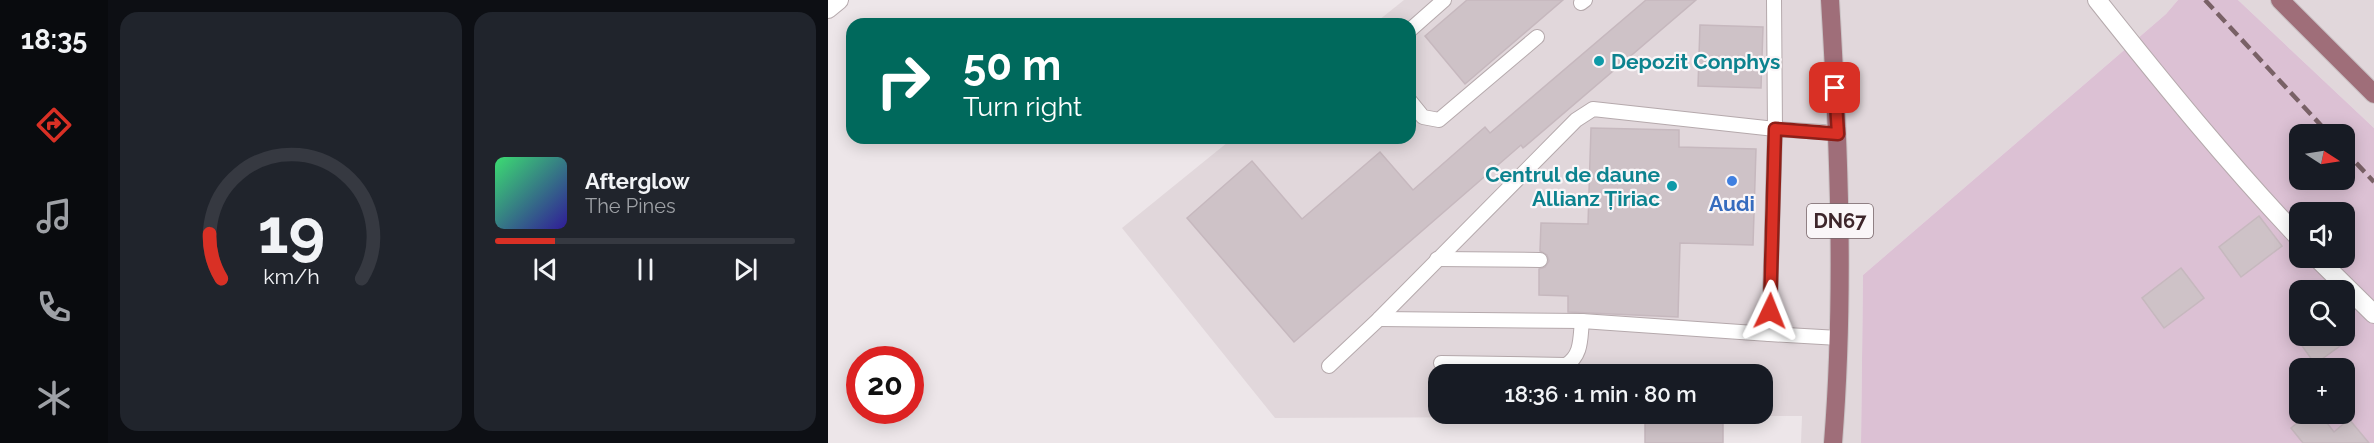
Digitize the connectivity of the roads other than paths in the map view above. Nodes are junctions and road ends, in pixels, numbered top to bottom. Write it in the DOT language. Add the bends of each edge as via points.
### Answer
graph roads {
  1 [pos="839,0"];
  2 [pos="1444,0"];
  3 [pos="1774,0"];
  4 [pos="1830,0"];
  5 [pos="2097,0"];
  6 [pos="2280,0"];
  7 [pos="828,9"];
  8 [pos="1416,25"];
  9 [pos="1536,37"];
  10 [pos="2374,94"];
  11 [pos="1416,109"];
  12 [pos="1775,129"];
  13 [pos="1838,134"];
  14 [pos="2289,227"];
  15 [pos="1437,260"];
  16 [pos="1540,260"];
  17 [pos="2328,268"];
  18 [pos="2374,314"];
  19 [pos="1379,319"];
  20 [pos="1582,321"];
  21 [pos="1769,334"];
  22 [pos="1839,338"];
  23 [pos="1441,363"];
  24 [pos="1329,366"];
  25 [pos="1833,443"];
  1 -- 7 [label="street"];
  2 -- 8 [label="lane"];
  3 -- 12 [label="lane"];
  4 -- 13 [label="main road, DN67"];
  5 -- 14 [label="street" via="2244,180"];
  6 -- 10 [label="main road"];
  9 -- 11 [label="lane" via="1439,120 1423,117"];
  12 -- 13 [label="lane"];
  12 -- 15 [label="lane" via="1587,112"];
  12 -- 21 [label="lane"];
  13 -- 22 [label="main road, DN67"];
  15 -- 16 [label="lane"];
  15 -- 19 [label="lane"];
  17 -- 18 [label="street"];
  19 -- 20 [label="lane"];
  19 -- 24 [label="lane"];
  20 -- 21 [label="lane"];
  20 -- 23 [label="lane" via="1580,347 1575,360 1566,365"];
  21 -- 22 [label="lane"];
  22 -- 25 [label="main road, DN67"];
}
